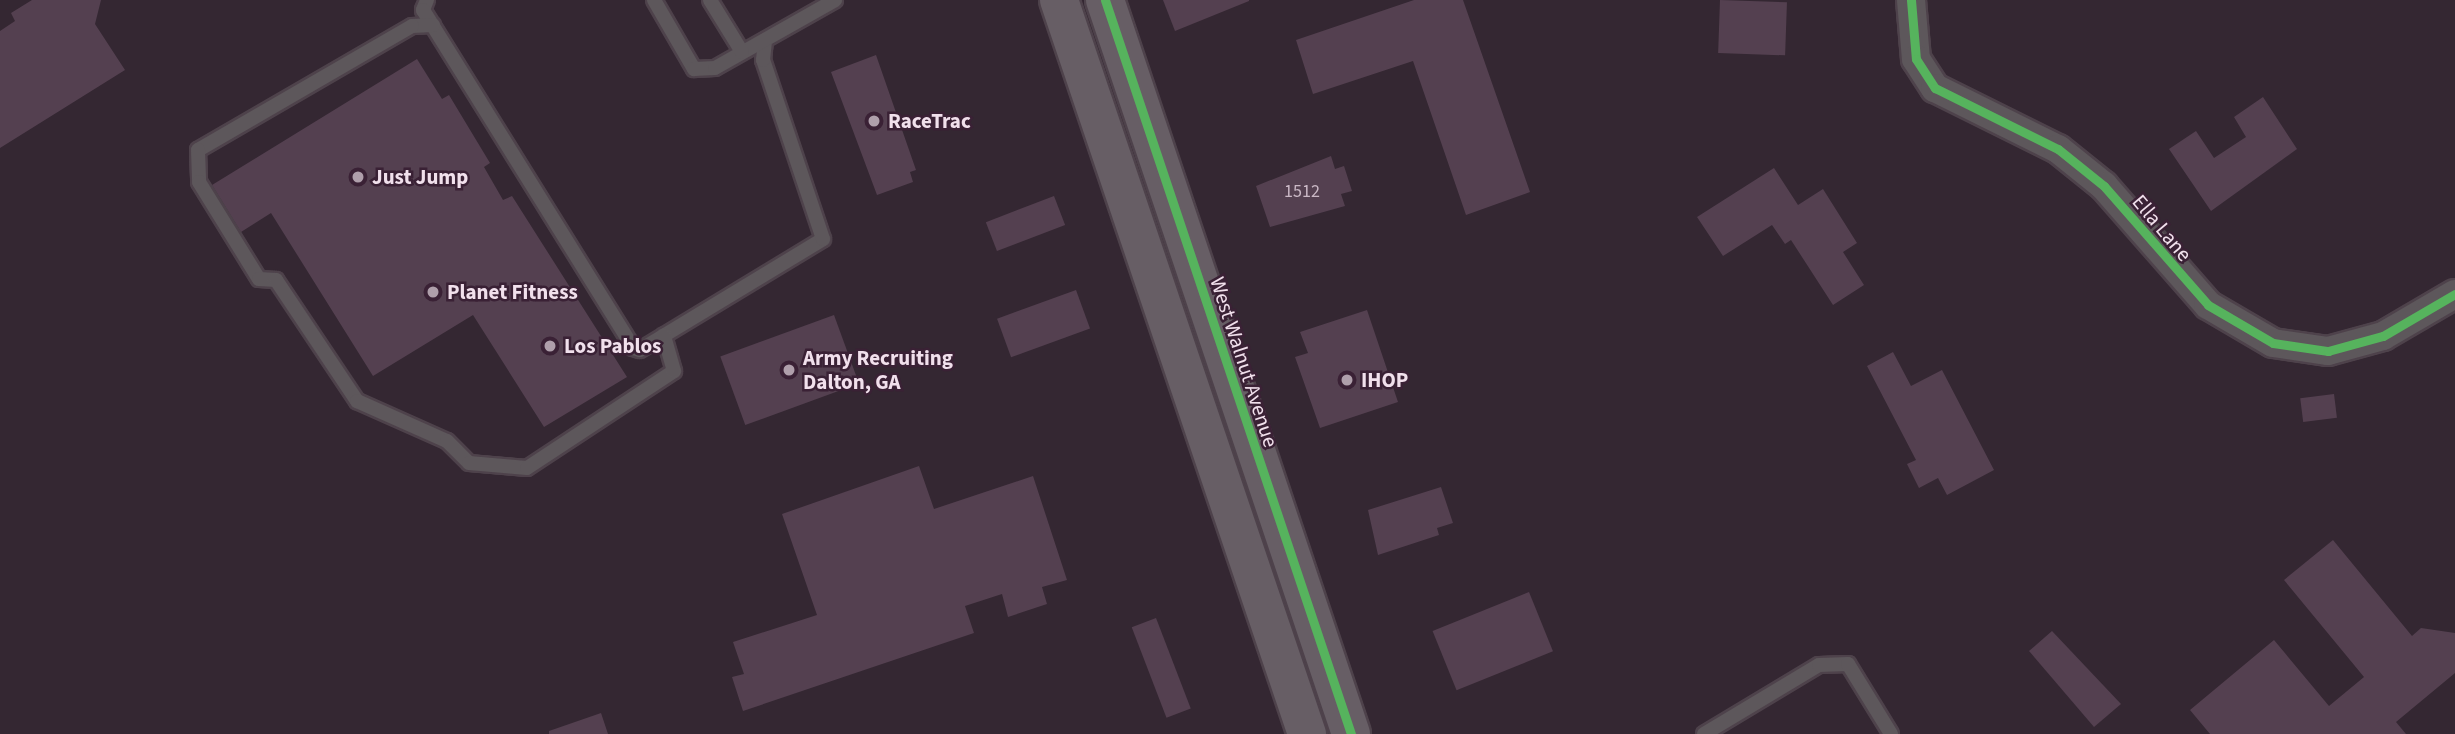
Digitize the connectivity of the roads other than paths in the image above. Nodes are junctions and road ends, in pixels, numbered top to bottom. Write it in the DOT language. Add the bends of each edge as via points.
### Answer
graph roads {
  1 [pos="427,0"];
  2 [pos="653,0"];
  3 [pos="710,0"];
  4 [pos="835,0"];
  5 [pos="1059,0"];
  6 [pos="1105,0"];
  7 [pos="1911,0"];
  8 [pos="433,25"];
  9 [pos="765,40"];
  10 [pos="741,52"];
  11 [pos="2455,295"];
  12 [pos="664,335"];
  13 [pos="1307,734"];
  14 [pos="1351,734"];
  15 [pos="1704,734"];
  16 [pos="1891,734"];
  1 -- 8 [label="lane" via="423,9"];
  2 -- 10 [label="lane" via="694,69 715,68"];
  3 -- 10 [label="lane"];
  4 -- 9 [label="lane"];
  5 -- 13 [label="main road"];
  6 -- 14 [label="main road, West Walnut Avenue"];
  7 -- 11 [label="street, Ella Lane" via="1916,59 1935,88 2058,149 2104,186 2208,305 2273,343 2328,351 2382,336"];
  8 -- 12 [label="lane" via="633,348"];
  8 -- 12 [label="lane" via="412,26 198,150 199,182 260,279 276,280 357,401 447,442 469,463 527,468 674,370"];
  9 -- 10 [label="lane"];
  9 -- 12 [label="lane" via="763,60 823,239"];
  15 -- 16 [label="lane" via="1819,665 1848,664"];
}
